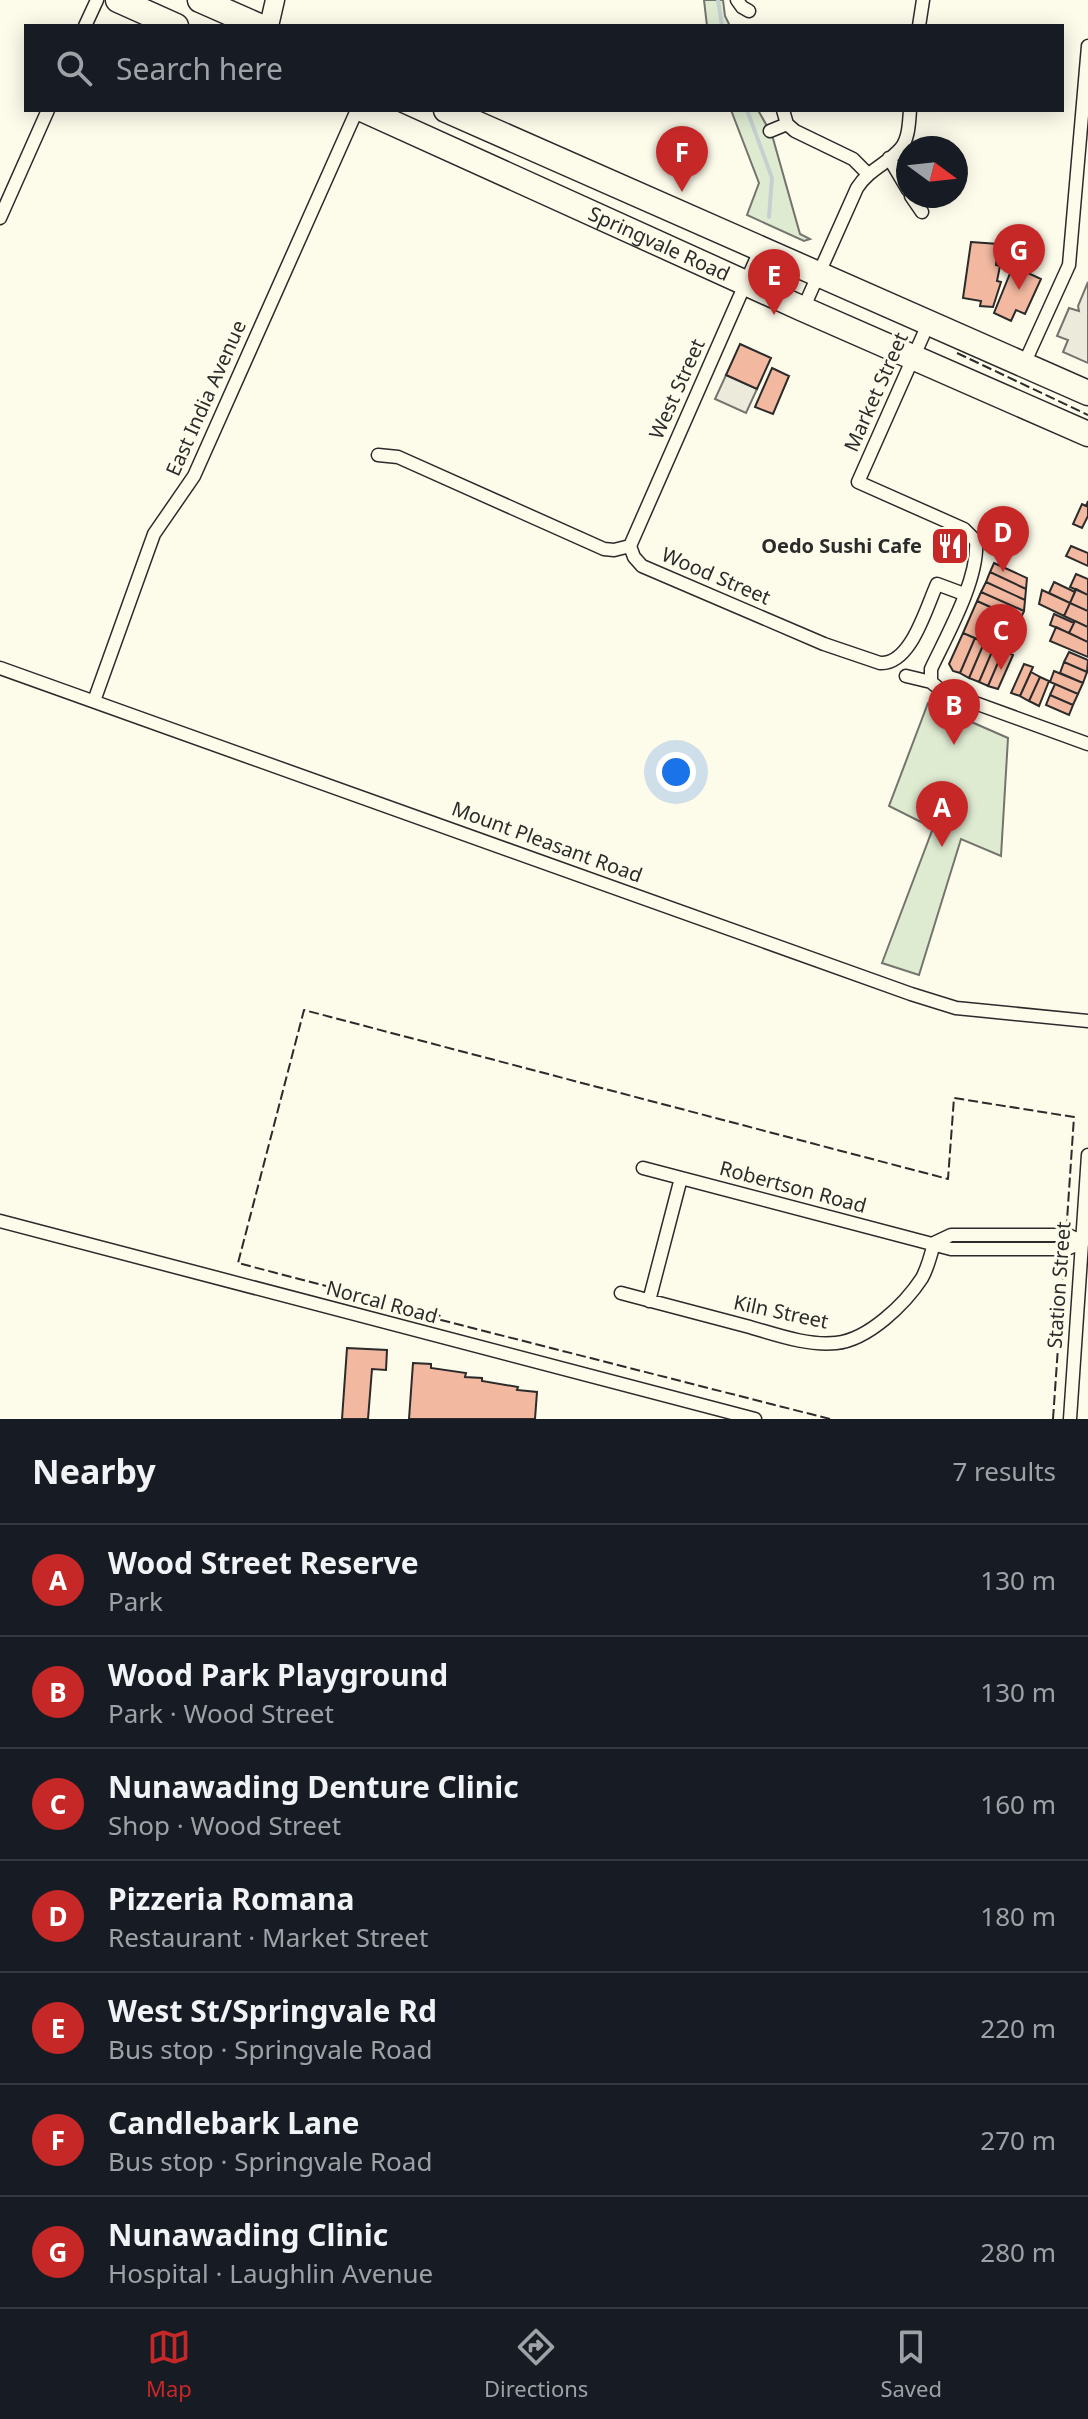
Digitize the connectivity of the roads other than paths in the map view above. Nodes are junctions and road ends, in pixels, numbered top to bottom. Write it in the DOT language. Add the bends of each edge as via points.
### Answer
graph roads {
  1 [pos="97,0"];
  2 [pos="118,0"];
  3 [pos="200,0"];
  4 [pos="275,0"];
  5 [pos="923,0"];
  6 [pos="735,5"];
  7 [pos="749,11"];
  8 [pos="86,24"];
  9 [pos="172,24"];
  10 [pos="254,24"];
  11 [pos="269,24"];
  12 [pos="919,24"];
  13 [pos="1088,46"];
  14 [pos="47,112"];
  15 [pos="356,112"];
  16 [pos="368,112"];
  17 [pos="451,112"];
  18 [pos="784,112"];
  19 [pos="910,112"];
  20 [pos="787,124"];
  21 [pos="770,131"];
  22 [pos="889,158"];
  23 [pos="896,170"];
  24 [pos="868,174"];
  25 [pos="919,208"];
  26 [pos="922,212"];
  27 [pos="0,218"];
  28 [pos="761,248"];
  29 [pos="819,272"];
  30 [pos="746,283"];
  31 [pos="803,309"];
  32 [pos="929,322"];
  33 [pos="913,359"];
  34 [pos="1024,364"];
  35 [pos="1088,393"];
  36 [pos="1088,434"];
  37 [pos="378,455"];
  38 [pos="630,546"];
  39 [pos="964,594"];
  40 [pos="0,668"];
  41 [pos="906,676"];
  42 [pos="931,682"];
  43 [pos="94,701"];
  44 [pos="1088,744"];
  45 [pos="1088,1021"];
  46 [pos="1088,1155"];
  47 [pos="643,1168"];
  48 [pos="681,1178"];
  49 [pos="0,1221"];
  50 [pos="1083,1242"];
  51 [pos="934,1243"];
  52 [pos="621,1293"];
  53 [pos="649,1301"];
  54 [pos="755,1419"];
  55 [pos="1070,1419"];
  1 -- 8 [label="street"];
  2 -- 9 [label="highway"];
  3 -- 10 [label="highway"];
  4 -- 11 [label="street"];
  5 -- 12 [label="street"];
  6 -- 7 [label="street"];
  13 -- 34 [label="street" via="1069,265"];
  14 -- 27 [label="street"];
  15 -- 43 [label="street, East India Avenue" via="194,476 154,534"];
  16 -- 30 [label="highway, Springvale Road"];
  17 -- 28 [label="highway, Springvale Road"];
  18 -- 20 [label="street"];
  19 -- 22 [label="street" via="902,148"];
  20 -- 21 [label="street"];
  20 -- 24 [label="street" via="853,159"];
  22 -- 23 [label="street"];
  22 -- 24 [label="street"];
  24 -- 29 [label="street"];
  25 -- 26 [label="street"];
  28 -- 29 [label="highway, Springvale Road"];
  28 -- 30 [label="street, West Street"];
  29 -- 31 [label="street"];
  29 -- 32 [label="highway, Springvale Road"];
  30 -- 31 [label="highway, Springvale Road"];
  30 -- 38 [label="street, West Street"];
  31 -- 33 [label="highway, Springvale Road"];
  32 -- 33 [label="street, Market Street"];
  32 -- 34 [label="highway, Springvale Road"];
  33 -- 36 [label="highway, Springvale Road"];
  33 -- 39 [label="street, Market Street" via="858,482 971,535 976,560"];
  34 -- 35 [label="highway, Springvale Road"];
  37 -- 38 [label="street" via="398,457 604,549"];
  38 -- 39 [label="street, Wood Street" via="642,566 880,663 889,664 906,652 937,584"];
  39 -- 42 [label="street, Market Street" via="931,669"];
  40 -- 43 [label="street, Mount Pleasant Road"];
  41 -- 42 [label="street"];
  42 -- 44 [label="street" via="942,691"];
  43 -- 45 [label="street, Mount Pleasant Road" via="911,994 956,1008"];
  46 -- 50 [label="street, Station Street"];
  47 -- 48 [label="street, Robertson Road"];
  48 -- 51 [label="street, Robertson Road"];
  48 -- 53 [label="street"];
  49 -- 54 [label="street, Norcal Road"];
  50 -- 51 [label="street, Robertson Road" via="1067,1249 951,1249"];
  50 -- 55 [label="street, Station Street"];
  51 -- 53 [label="street, Kiln Street" via="916,1285 877,1327 847,1341 792,1339"];
  52 -- 53 [label="street, Kiln Street"];
}
